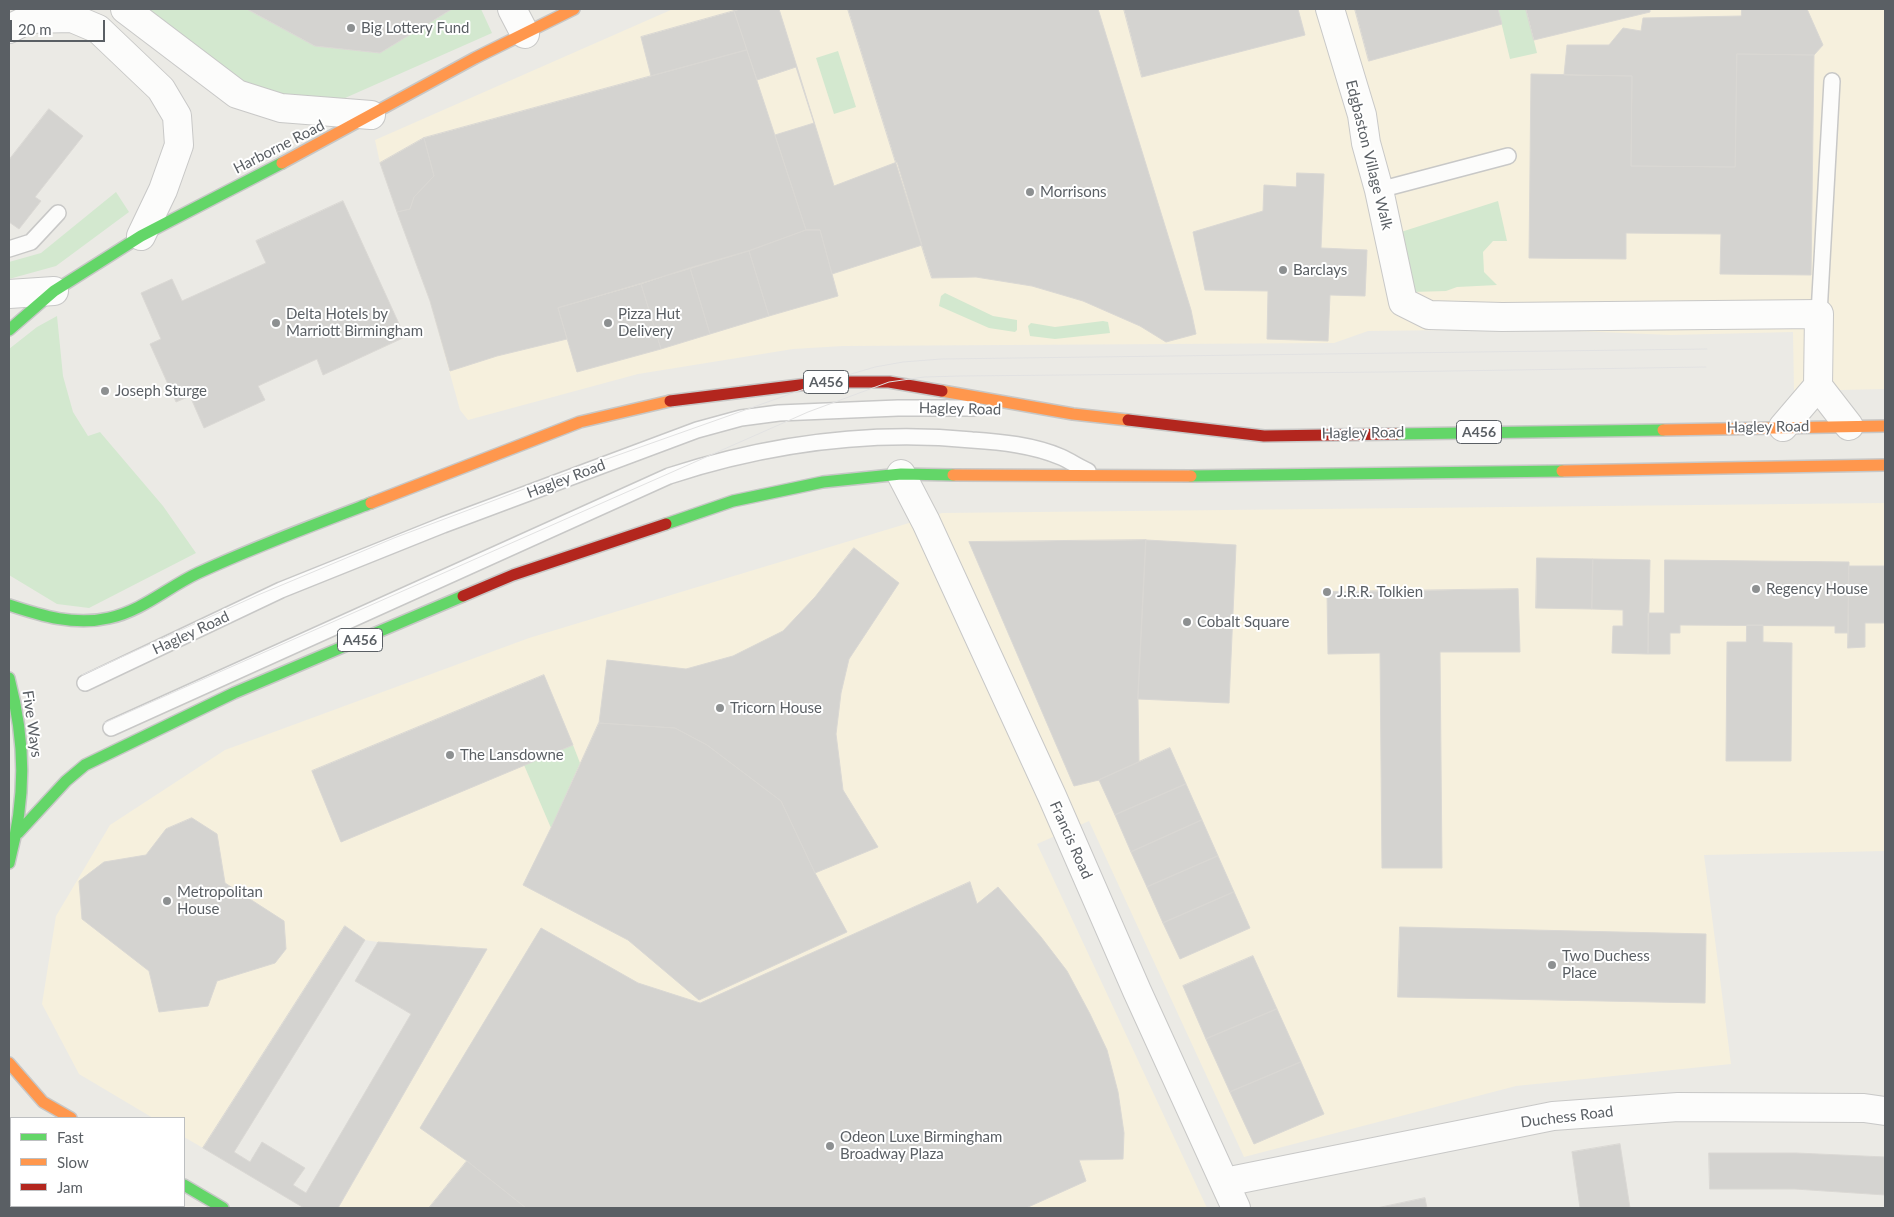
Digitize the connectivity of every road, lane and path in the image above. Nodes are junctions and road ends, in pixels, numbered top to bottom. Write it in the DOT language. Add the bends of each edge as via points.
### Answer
graph roads {
  1 [pos="125,9"];
  2 [pos="512,9"];
  3 [pos="574,9"];
  4 [pos="1330,9"];
  5 [pos="9,29"];
  6 [pos="525,34"];
  7 [pos="1832,81"];
  8 [pos="371,116"];
  9 [pos="1508,156"];
  10 [pos="1379,190"];
  11 [pos="58,213"];
  12 [pos="141,236"];
  13 [pos="9,249"];
  14 [pos="54,291"];
  15 [pos="9,294"];
  16 [pos="1819,314"];
  17 [pos="9,330"];
  18 [pos="1818,386"];
  19 [pos="1073,414"];
  20 [pos="1849,426"];
  21 [pos="1885,426"];
  22 [pos="1783,427"];
  23 [pos="1885,465"];
  24 [pos="901,474"];
  25 [pos="1098,476"];
  26 [pos="9,605"];
  27 [pos="9,678"];
  28 [pos="86,683"];
  29 [pos="111,728"];
  30 [pos="18,833"];
  31 [pos="9,863"];
  32 [pos="9,1063"];
  33 [pos="1885,1110"];
  34 [pos="68,1117"];
  35 [pos="1225,1182"];
  36 [pos="185,1186"];
  37 [pos="223,1208"];
  38 [pos="1236,1208"];
  1 -- 8 [label="street" via="237,94 281,108"];
  2 -- 6 [label="street"];
  3 -- 6 [label="main road, Harborne Road"];
  4 -- 10 [label="street, Edgbaston Village Walk" via="1362,115"];
  5 -- 12 [label="street" via="29,19 72,18 98,29 161,89 177,116 178,145 163,190"];
  6 -- 8 [label="main road, Harborne Road"];
  7 -- 16 [label="lane"];
  8 -- 12 [label="main road, Harborne Road"];
  9 -- 10 [label="lane"];
  10 -- 16 [label="street, Edgbaston Village Walk" via="1403,302 1429,315"];
  11 -- 13 [label="lane" via="31,242"];
  12 -- 14 [label="main road, Harborne Road"];
  14 -- 15 [label="street"];
  14 -- 17 [label="main road, Harborne Road"];
  16 -- 18 [label="street"];
  18 -- 20 [label="street"];
  18 -- 22 [label="street"];
  19 -- 22 [label="main road, Hagley Road / A456" via="1264,436"];
  19 -- 26 [label="main road, A456" via="889,382 824,382 681,398 580,422 294,532 196,574 110,618 74,622"];
  19 -- 28 [label="lane, Hagley Road" via="951,407 779,413 732,420 697,430 452,522 281,590"];
  20 -- 21 [label="main road, Hagley Road / A456"];
  20 -- 22 [label="main road, Hagley Road / A456"];
  23 -- 25 [label="main road, Hagley Road / A456"];
  24 -- 25 [label="main road, Hagley Road / A456"];
  24 -- 30 [label="main road, Hagley Road / A456" via="823,482 733,501 513,575 234,693 85,765"];
  24 -- 35 [label="street, Francis Road" via="1052,796"];
  25 -- 29 [label="lane, Hagley Road" via="1060,457 1024,446 934,436 821,441 702,466 660,480"];
  27 -- 30 [label="main road, Five Ways" via="22,744 22,800"];
  30 -- 31 [label="main road, Five Ways"];
  32 -- 34 [label="main road" via="43,1102"];
  33 -- 35 [label="street, Duchess Road" via="1678,1107 1553,1116"];
  35 -- 38 [label="street, Francis Road"];
  36 -- 37 [label="main road"];
}
